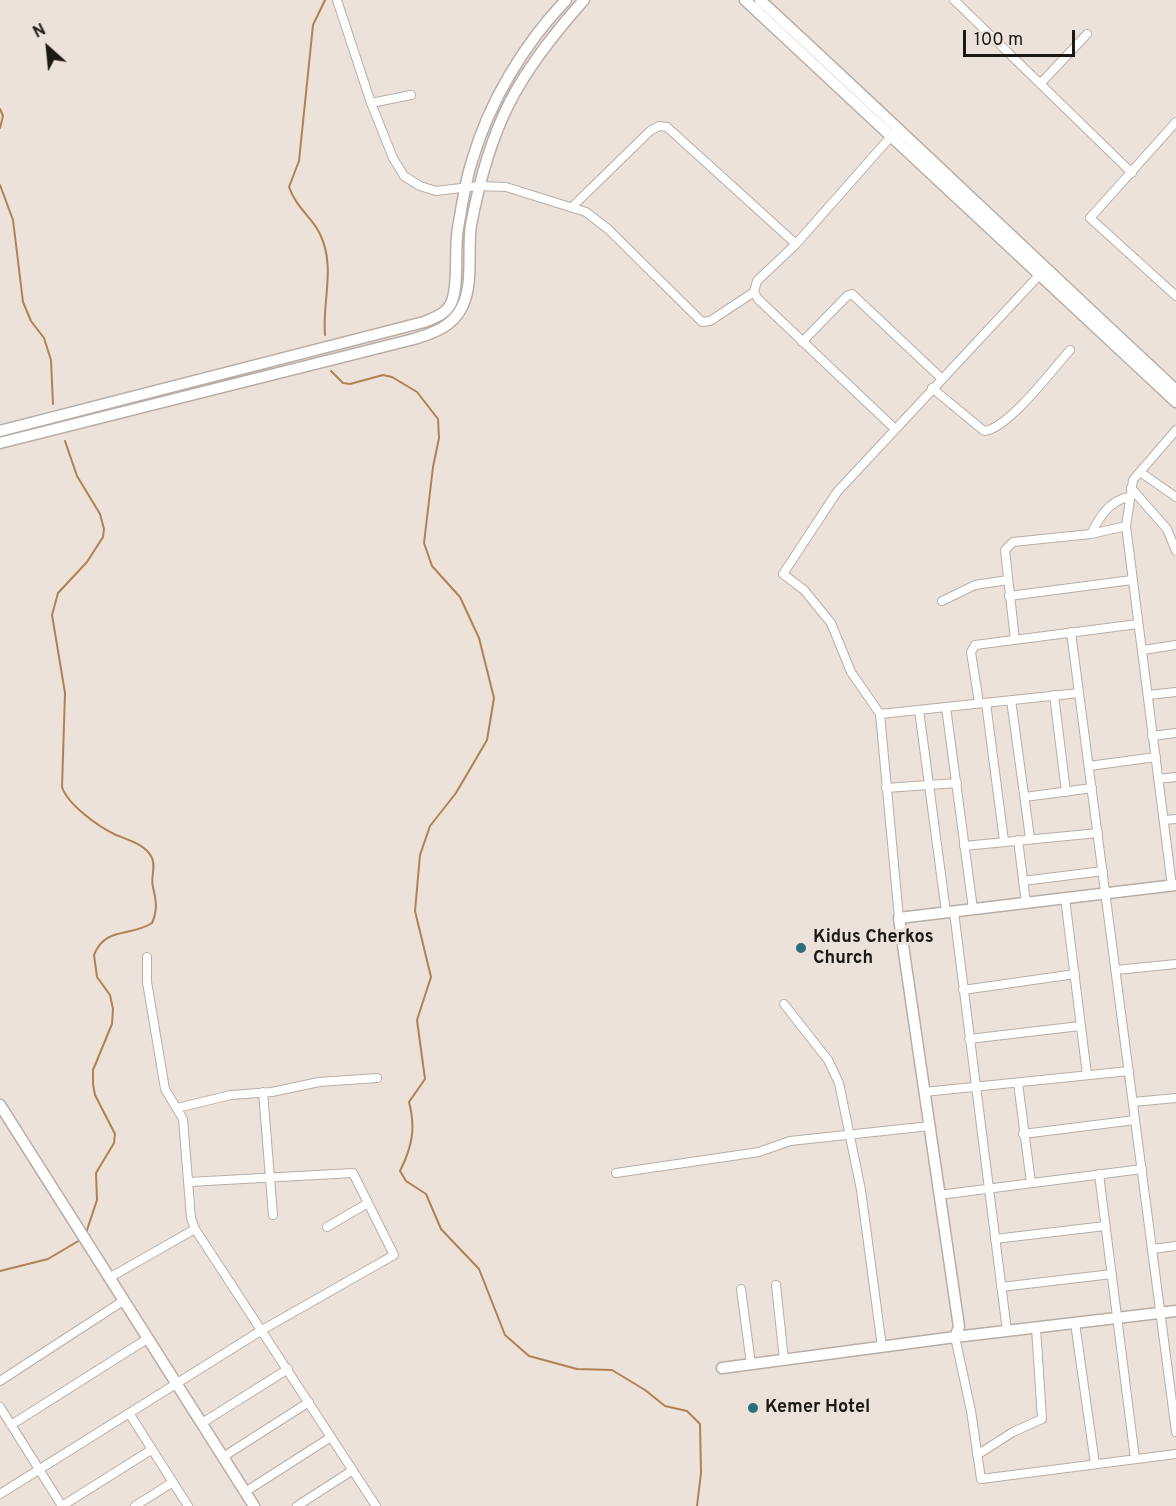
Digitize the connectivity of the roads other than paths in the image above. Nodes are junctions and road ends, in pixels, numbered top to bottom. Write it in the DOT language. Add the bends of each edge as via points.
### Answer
graph roads {
  1 [pos="337,0"];
  2 [pos="566,0"];
  3 [pos="584,0"];
  4 [pos="745,0"];
  5 [pos="760,0"];
  6 [pos="954,0"];
  7 [pos="1087,34"];
  8 [pos="806,49"];
  9 [pos="1041,83"];
  10 [pos="411,95"];
  11 [pos="371,103"];
  12 [pos="1176,122"];
  13 [pos="899,127"];
  14 [pos="891,136"];
  15 [pos="1132,173"];
  16 [pos="948,182"];
  17 [pos="478,186"];
  18 [pos="466,188"];
  19 [pos="572,207"];
  20 [pos="796,244"];
  21 [pos="1041,272"];
  22 [pos="754,292"];
  23 [pos="1176,296"];
  24 [pos="802,342"];
  25 [pos="1070,350"];
  26 [pos="1132,354"];
  27 [pos="941,378"];
  28 [pos="932,388"];
  29 [pos="1176,390"];
  30 [pos="134,396"];
  31 [pos="1176,402"];
  32 [pos="138,408"];
  33 [pos="895,429"];
  34 [pos="1176,430"];
  35 [pos="0,431"];
  36 [pos="0,443"];
  37 [pos="1140,472"];
  38 [pos="1130,493"];
  39 [pos="1176,497"];
  40 [pos="1126,526"];
  41 [pos="1091,534"];
  42 [pos="1176,551"];
  43 [pos="1008,580"];
  44 [pos="1132,580"];
  45 [pos="1009,596"];
  46 [pos="942,601"];
  47 [pos="1138,624"];
  48 [pos="1071,632"];
  49 [pos="1015,640"];
  50 [pos="1176,645"];
  51 [pos="1143,650"];
  52 [pos="1176,692"];
  53 [pos="1079,693"];
  54 [pos="1054,695"];
  55 [pos="1148,695"];
  56 [pos="1011,700"];
  57 [pos="983,703"];
  58 [pos="946,707"];
  59 [pos="920,710"];
  60 [pos="880,714"];
  61 [pos="1176,733"];
  62 [pos="1152,736"];
  63 [pos="1156,757"];
  64 [pos="1089,766"];
  65 [pos="1176,777"];
  66 [pos="1158,779"];
  67 [pos="957,783"];
  68 [pos="929,785"];
  69 [pos="886,788"];
  70 [pos="1092,788"];
  71 [pos="1066,792"];
  72 [pos="1025,797"];
  73 [pos="1176,819"];
  74 [pos="1164,820"];
  75 [pos="1098,833"];
  76 [pos="1030,838"];
  77 [pos="1017,840"];
  78 [pos="1004,841"];
  79 [pos="964,846"];
  80 [pos="1103,871"];
  81 [pos="1023,881"];
  82 [pos="1174,886"];
  83 [pos="1106,894"];
  84 [pos="1065,898"];
  85 [pos="1026,903"];
  86 [pos="973,909"];
  87 [pos="950,912"];
  88 [pos="899,918"];
  89 [pos="147,957"];
  90 [pos="1176,964"];
  91 [pos="1116,970"];
  92 [pos="1075,974"];
  93 [pos="963,990"];
  94 [pos="784,1004"];
  95 [pos="1080,1026"];
  96 [pos="969,1039"];
  97 [pos="1129,1071"];
  98 [pos="1087,1075"];
  99 [pos="377,1078"];
  100 [pos="1018,1083"];
  101 [pos="975,1088"];
  102 [pos="263,1092"];
  103 [pos="924,1092"];
  104 [pos="1176,1098"];
  105 [pos="1133,1102"];
  106 [pos="0,1105"];
  107 [pos="177,1108"];
  108 [pos="1135,1120"];
  109 [pos="930,1126"];
  110 [pos="1023,1134"];
  111 [pos="851,1135"];
  112 [pos="1142,1169"];
  113 [pos="616,1173"];
  114 [pos="1099,1174"];
  115 [pos="270,1177"];
  116 [pos="189,1182"];
  117 [pos="1031,1183"];
  118 [pos="989,1189"];
  119 [pos="939,1195"];
  120 [pos="368,1203"];
  121 [pos="273,1215"];
  122 [pos="1105,1226"];
  123 [pos="327,1227"];
  124 [pos="195,1229"];
  125 [pos="995,1239"];
  126 [pos="1176,1246"];
  127 [pos="1152,1249"];
  128 [pos="1112,1274"];
  129 [pos="109,1278"];
  130 [pos="776,1285"];
  131 [pos="1001,1287"];
  132 [pos="741,1289"];
  133 [pos="123,1301"];
  134 [pos="1176,1311"];
  135 [pos="1160,1313"];
  136 [pos="1117,1318"];
  137 [pos="1074,1323"];
  138 [pos="1036,1328"];
  139 [pos="262,1330"];
  140 [pos="1007,1331"];
  141 [pos="955,1337"];
  142 [pos="147,1339"];
  143 [pos="882,1347"];
  144 [pos="784,1360"];
  145 [pos="1172,1361"];
  146 [pos="751,1364"];
  147 [pos="722,1368"];
  148 [pos="288,1370"];
  149 [pos="0,1381"];
  150 [pos="177,1384"];
  151 [pos="1173,1387"];
  152 [pos="309,1402"];
  153 [pos="0,1407"];
  154 [pos="129,1413"];
  155 [pos="202,1423"];
  156 [pos="11,1425"];
  157 [pos="1176,1432"];
  158 [pos="331,1437"];
  159 [pos="151,1450"];
  160 [pos="1176,1454"];
  161 [pos="977,1455"];
  162 [pos="224,1457"];
  163 [pos="1135,1459"];
  164 [pos="1095,1464"];
  165 [pos="38,1469"];
  166 [pos="353,1470"];
  167 [pos="173,1482"];
  168 [pos="245,1492"];
  169 [pos="0,1494"];
  170 [pos="375,1505"];
  171 [pos="62,1506"];
  172 [pos="135,1506"];
  173 [pos="188,1506"];
  174 [pos="254,1506"];
  175 [pos="297,1506"];
  1 -- 11 [label="street"];
  2 -- 18 [label="street" via="528,47 503,87 471,161"];
  3 -- 17 [label="street" via="533,60 505,108"];
  4 -- 8 [label="street"];
  5 -- 8 [label="street"];
  6 -- 9 [label="street"];
  7 -- 9 [label="street"];
  8 -- 13 [label="street"];
  8 -- 14 [label="street"];
  9 -- 15 [label="street"];
  10 -- 11 [label="street"];
  11 -- 18 [label="street" via="404,176 436,191"];
  12 -- 15 [label="street"];
  13 -- 14 [label="street"];
  13 -- 16 [label="street"];
  14 -- 16 [label="street"];
  14 -- 20 [label="street"];
  15 -- 23 [label="street" via="1090,218"];
  16 -- 21 [label="street"];
  17 -- 18 [label="street"];
  17 -- 19 [label="street" via="528,192"];
  17 -- 32 [label="street" via="467,291 450,323 414,339"];
  18 -- 30 [label="street" via="456,239 453,299 437,317"];
  19 -- 20 [label="street" via="650,131 667,127"];
  19 -- 22 [label="street" via="586,212 608,229 698,321 710,321"];
  20 -- 22 [label="street" via="758,280"];
  21 -- 26 [label="street"];
  21 -- 27 [label="street"];
  22 -- 24 [label="street"];
  24 -- 27 [label="street" via="852,294"];
  24 -- 33 [label="street"];
  25 -- 28 [label="street" via="1009,416 989,430 984,431"];
  26 -- 29 [label="street"];
  26 -- 31 [label="street"];
  27 -- 28 [label="street"];
  28 -- 33 [label="street"];
  30 -- 32 [label="street"];
  30 -- 35 [label="street"];
  32 -- 36 [label="street"];
  33 -- 60 [label="street" via="837,492 783,574 804,590 831,623 851,672"];
  34 -- 37 [label="street"];
  37 -- 38 [label="street"];
  37 -- 39 [label="street"];
  38 -- 40 [label="street"];
  38 -- 41 [label="street" via="1104,512"];
  38 -- 42 [label="street" via="1167,529"];
  40 -- 41 [label="street"];
  40 -- 44 [label="street"];
  41 -- 43 [label="street" via="1010,543 1005,550"];
  43 -- 45 [label="street"];
  43 -- 46 [label="street" via="975,585"];
  44 -- 45 [label="street"];
  44 -- 47 [label="street"];
  45 -- 49 [label="street"];
  47 -- 48 [label="street"];
  47 -- 51 [label="street"];
  48 -- 49 [label="street"];
  48 -- 53 [label="street"];
  49 -- 57 [label="street" via="973,646 971,652"];
  50 -- 51 [label="street"];
  51 -- 55 [label="street"];
  52 -- 55 [label="street"];
  53 -- 54 [label="street"];
  53 -- 64 [label="street"];
  54 -- 56 [label="street"];
  54 -- 71 [label="street"];
  55 -- 62 [label="street"];
  56 -- 57 [label="street"];
  56 -- 72 [label="street"];
  57 -- 58 [label="street"];
  57 -- 78 [label="street"];
  58 -- 59 [label="street"];
  58 -- 67 [label="street"];
  59 -- 60 [label="street"];
  59 -- 68 [label="street"];
  60 -- 69 [label="street"];
  61 -- 62 [label="street"];
  62 -- 63 [label="street"];
  63 -- 64 [label="street"];
  63 -- 66 [label="street"];
  64 -- 70 [label="street"];
  65 -- 66 [label="street"];
  66 -- 74 [label="street"];
  67 -- 68 [label="street"];
  67 -- 79 [label="street"];
  68 -- 69 [label="street"];
  68 -- 87 [label="street"];
  69 -- 88 [label="street"];
  70 -- 71 [label="street"];
  70 -- 75 [label="street"];
  71 -- 72 [label="street"];
  72 -- 76 [label="street"];
  73 -- 74 [label="street"];
  74 -- 82 [label="street"];
  75 -- 76 [label="street"];
  75 -- 80 [label="street"];
  76 -- 77 [label="street"];
  77 -- 78 [label="street"];
  77 -- 81 [label="street"];
  78 -- 79 [label="street"];
  79 -- 86 [label="street"];
  80 -- 81 [label="street"];
  80 -- 83 [label="street"];
  81 -- 85 [label="street"];
  82 -- 83 [label="street"];
  83 -- 84 [label="street"];
  83 -- 91 [label="street"];
  84 -- 85 [label="street"];
  84 -- 92 [label="street"];
  85 -- 86 [label="street"];
  86 -- 87 [label="street"];
  87 -- 88 [label="street"];
  87 -- 93 [label="street"];
  88 -- 103 [label="street"];
  89 -- 107 [label="street" via="157,1051 165,1089"];
  90 -- 91 [label="street"];
  91 -- 97 [label="street"];
  92 -- 93 [label="street"];
  92 -- 95 [label="street"];
  93 -- 96 [label="street"];
  94 -- 111 [label="street" via="828,1060 839,1083"];
  95 -- 96 [label="street"];
  95 -- 98 [label="street"];
  96 -- 101 [label="street"];
  97 -- 98 [label="street"];
  97 -- 105 [label="street"];
  98 -- 100 [label="street"];
  99 -- 102 [label="street" via="319,1082"];
  100 -- 101 [label="street"];
  100 -- 110 [label="street"];
  101 -- 103 [label="street"];
  101 -- 118 [label="street"];
  102 -- 107 [label="street"];
  102 -- 115 [label="street"];
  103 -- 109 [label="street"];
  104 -- 105 [label="street"];
  105 -- 108 [label="street"];
  106 -- 129 [label="street"];
  107 -- 116 [label="street" via="183,1119"];
  108 -- 110 [label="street"];
  108 -- 112 [label="street"];
  109 -- 111 [label="street"];
  109 -- 119 [label="street"];
  110 -- 117 [label="street"];
  111 -- 113 [label="street" via="790,1141 759,1152"];
  111 -- 143 [label="street"];
  112 -- 114 [label="street"];
  112 -- 127 [label="street"];
  114 -- 117 [label="street"];
  114 -- 122 [label="street"];
  115 -- 116 [label="street"];
  115 -- 120 [label="street" via="353,1173"];
  115 -- 121 [label="street"];
  116 -- 124 [label="street"];
  117 -- 118 [label="street"];
  118 -- 119 [label="street"];
  118 -- 125 [label="street"];
  119 -- 141 [label="street" via="958,1327"];
  120 -- 123 [label="street"];
  120 -- 139 [label="street" via="394,1255"];
  122 -- 125 [label="street"];
  122 -- 128 [label="street"];
  124 -- 129 [label="street"];
  124 -- 139 [label="street"];
  125 -- 131 [label="street"];
  126 -- 127 [label="street"];
  127 -- 135 [label="street"];
  128 -- 131 [label="street"];
  128 -- 136 [label="street"];
  129 -- 133 [label="street"];
  130 -- 144 [label="street"];
  131 -- 140 [label="street"];
  132 -- 146 [label="street"];
  133 -- 142 [label="street"];
  133 -- 149 [label="street"];
  134 -- 135 [label="street"];
  135 -- 136 [label="street"];
  135 -- 145 [label="street"];
  136 -- 137 [label="street"];
  136 -- 163 [label="street"];
  137 -- 138 [label="street"];
  137 -- 164 [label="street"];
  138 -- 140 [label="street"];
  138 -- 161 [label="street" via="1042,1419"];
  139 -- 148 [label="street"];
  139 -- 150 [label="street"];
  140 -- 141 [label="street"];
  141 -- 143 [label="street"];
  141 -- 161 [label="street"];
  142 -- 150 [label="street"];
  142 -- 156 [label="street"];
  143 -- 144 [label="street"];
  144 -- 146 [label="street"];
  145 -- 151 [label="street"];
  146 -- 147 [label="street"];
  148 -- 152 [label="street"];
  148 -- 155 [label="street"];
  150 -- 154 [label="street"];
  150 -- 155 [label="street"];
  151 -- 157 [label="street"];
  152 -- 158 [label="street"];
  152 -- 162 [label="street"];
  153 -- 156 [label="street"];
  154 -- 159 [label="street"];
  154 -- 165 [label="street"];
  155 -- 162 [label="street"];
  156 -- 165 [label="street"];
  158 -- 166 [label="street"];
  158 -- 168 [label="street"];
  159 -- 167 [label="street"];
  159 -- 171 [label="street"];
  160 -- 163 [label="street"];
  161 -- 164 [label="street" via="981,1479"];
  162 -- 168 [label="street"];
  163 -- 164 [label="street"];
  165 -- 169 [label="street"];
  165 -- 171 [label="street"];
  166 -- 170 [label="street"];
  166 -- 175 [label="street"];
  167 -- 172 [label="street"];
  167 -- 173 [label="street"];
  168 -- 174 [label="street"];
}
